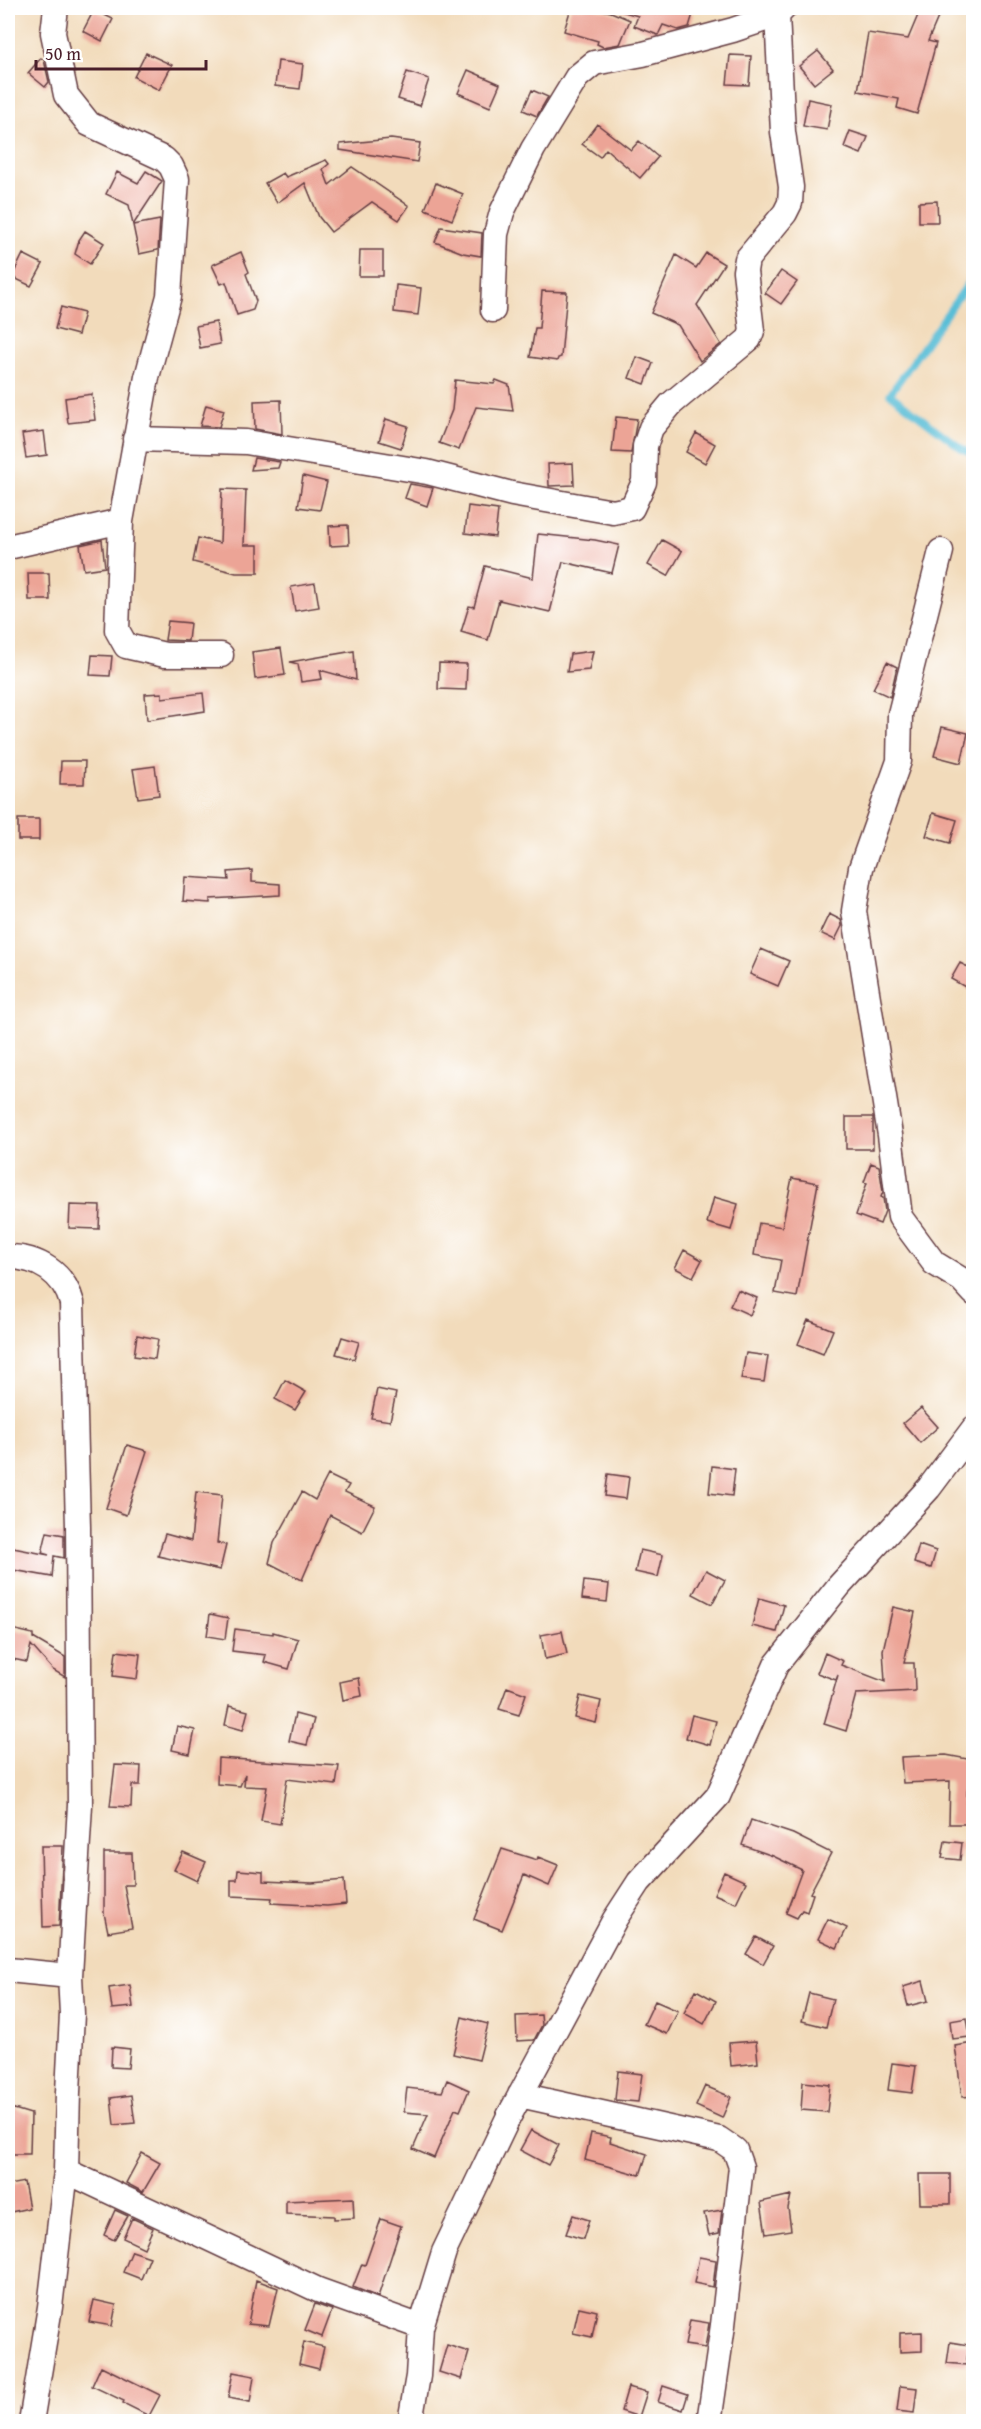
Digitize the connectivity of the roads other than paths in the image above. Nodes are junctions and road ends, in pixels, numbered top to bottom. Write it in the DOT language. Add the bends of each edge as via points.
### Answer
graph roads {
  1 [pos="56,8"];
  2 [pos="780,11"];
  3 [pos="493,309"];
  4 [pos="135,439"];
  5 [pos="121,521"];
  6 [pos="8,547"];
  7 [pos="940,550"];
  8 [pos="221,655"];
  9 [pos="8,1257"];
  10 [pos="974,1293"];
  11 [pos="974,1428"];
  12 [pos="8,1970"];
  13 [pos="70,1976"];
  14 [pos="520,2095"];
  15 [pos="66,2171"];
  16 [pos="421,2327"];
  17 [pos="31,2421"];
  18 [pos="410,2421"];
  19 [pos="709,2421"];
  1 -- 4 [label="street" via="53,33 66,95 89,124 164,159 177,179 169,296"];
  2 -- 3 [label="street" via="733,30 594,63 577,77 533,149 502,212 496,234"];
  2 -- 4 [label="street" via="783,132 790,203 747,259 752,332 749,339 671,404 651,428 645,446 644,482 632,508 613,512 512,494 427,472 246,442"];
  4 -- 5 [label="street"];
  5 -- 6 [label="street"];
  5 -- 8 [label="street" via="117,630 126,646 165,654"];
  7 -- 10 [label="street" via="900,714 899,761 861,868 854,911 900,1217 934,1263 962,1280"];
  9 -- 13 [label="street" via="25,1258 44,1266 66,1284 72,1303 80,1805"];
  11 -- 14 [label="street" via="929,1488 839,1586 776,1665 718,1796 639,1882"];
  12 -- 13 [label="street"];
  13 -- 15 [label="street"];
  14 -- 16 [label="street" via="444,2252"];
  14 -- 19 [label="street" via="719,2139 735,2150 741,2167"];
  15 -- 16 [label="street" via="318,2290"];
  15 -- 17 [label="street" via="50,2307"];
  16 -- 18 [label="street"];
}
